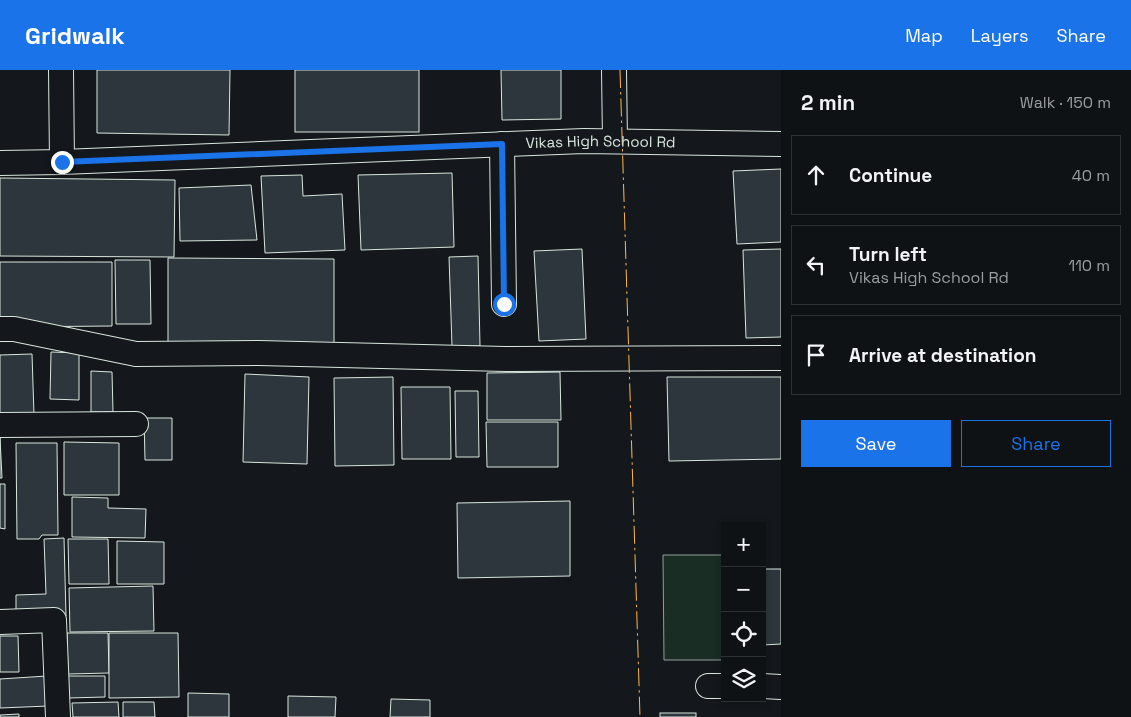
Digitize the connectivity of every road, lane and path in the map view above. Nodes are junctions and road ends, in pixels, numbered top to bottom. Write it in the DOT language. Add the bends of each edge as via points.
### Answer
graph roads {
  1 [pos="61,70"];
  2 [pos="614,70"];
  3 [pos="615,141"];
  4 [pos="502,144"];
  5 [pos="781,144"];
  6 [pos="62,162"];
  7 [pos="0,163"];
  8 [pos="504,304"];
  9 [pos="0,329"];
  10 [pos="781,358"];
  11 [pos="136,424"];
  12 [pos="0,425"];
  13 [pos="0,622"];
  14 [pos="766,686"];
  15 [pos="781,687"];
  16 [pos="58,717"];
  1 -- 6 [label="street"];
  2 -- 3 [label="street"];
  3 -- 4 [label="street, Vikas High School Rd"];
  3 -- 5 [label="street, Vikas High School Rd"];
  4 -- 6 [label="street, Vikas High School Rd"];
  4 -- 8 [label="street"];
  6 -- 7 [label="street, Vikas High School Rd"];
  9 -- 10 [label="street" via="14,329 136,354 259,353 505,359"];
  11 -- 12 [label="street"];
  13 -- 16 [label="street" via="54,620"];
  14 -- 15 [label="street"];
}
